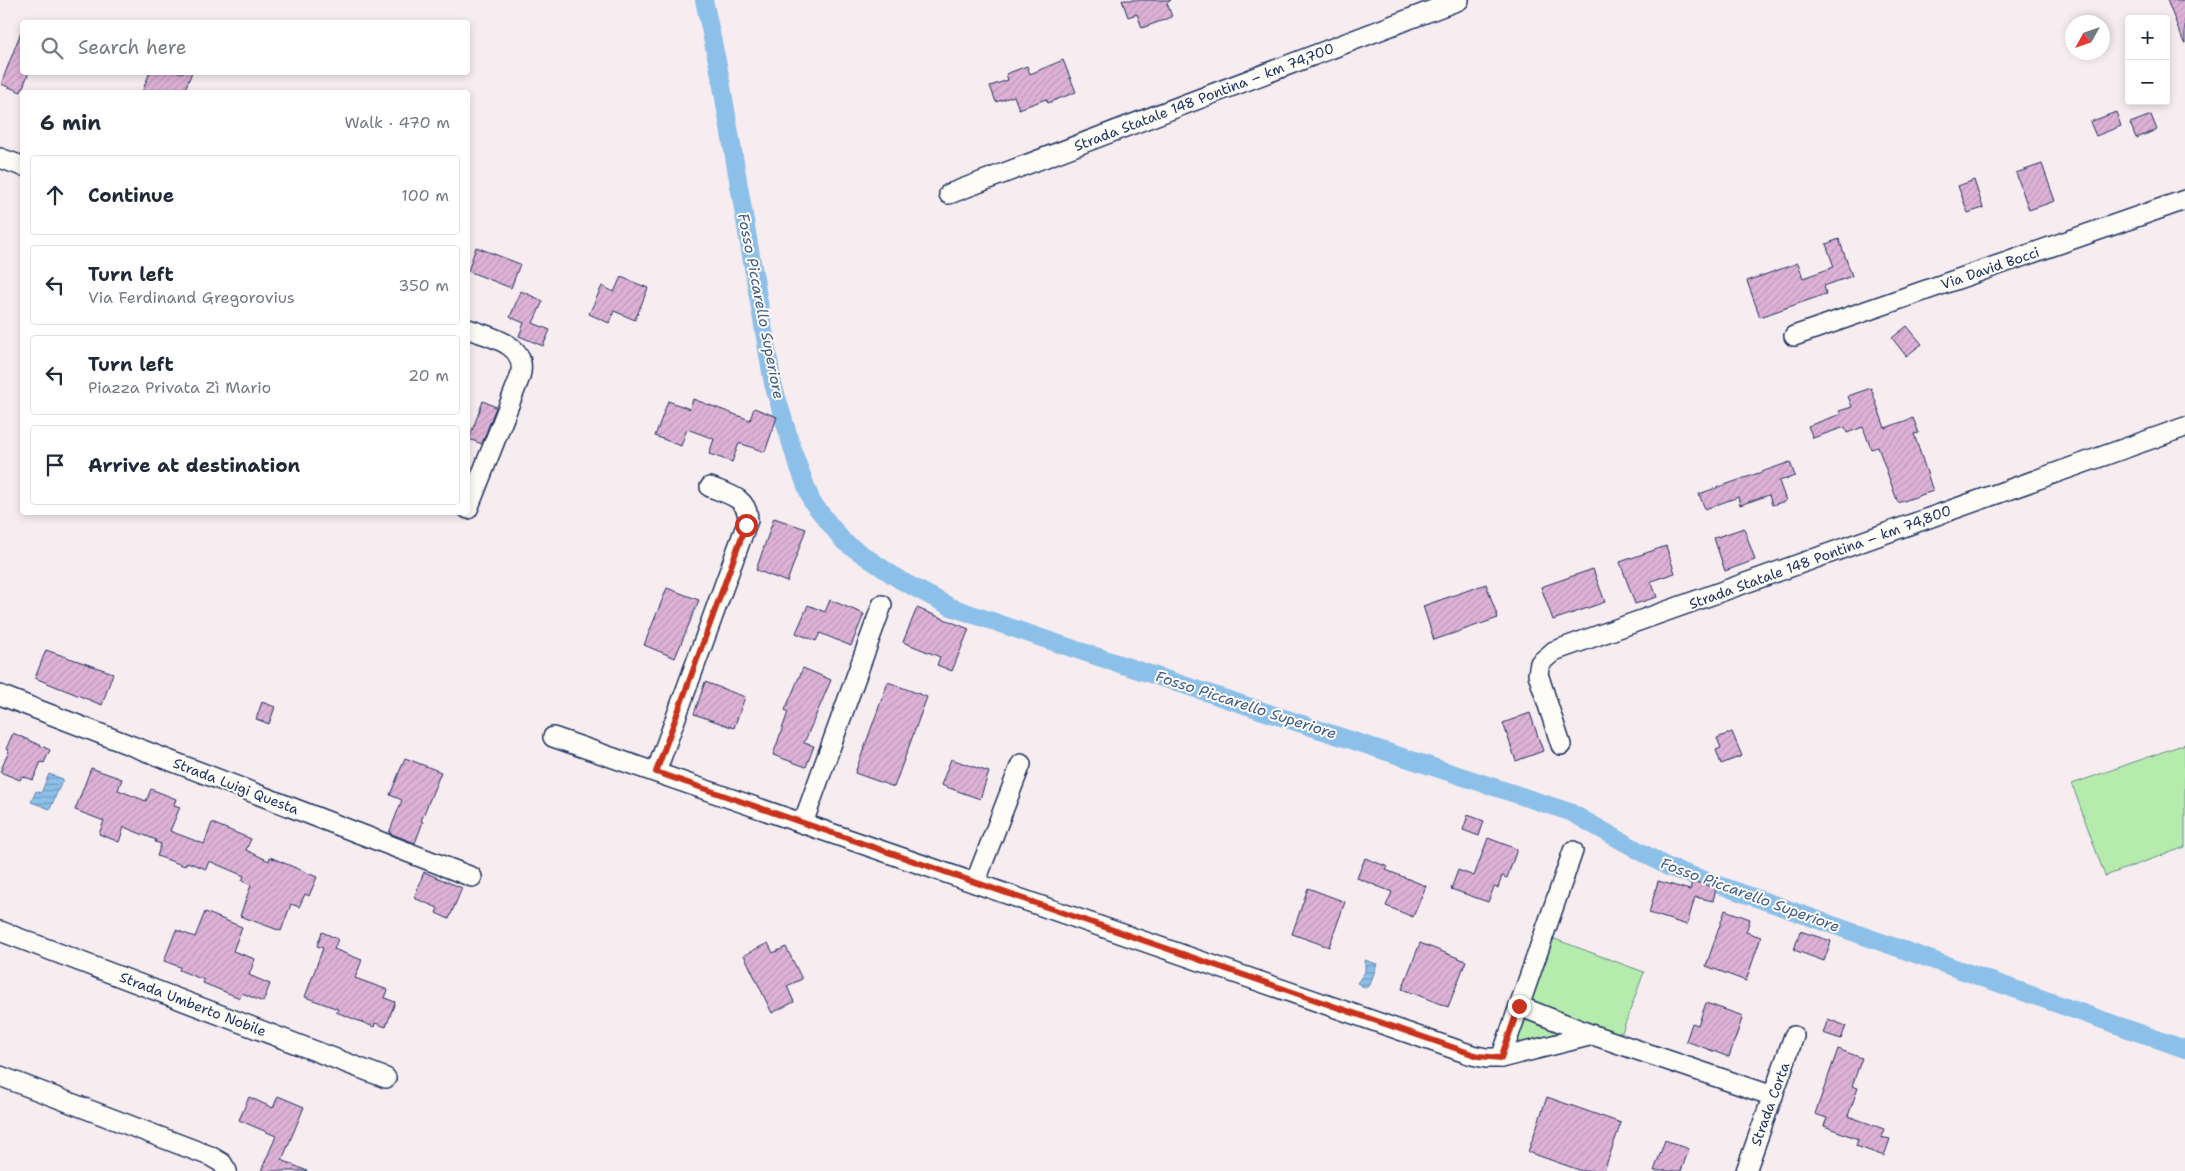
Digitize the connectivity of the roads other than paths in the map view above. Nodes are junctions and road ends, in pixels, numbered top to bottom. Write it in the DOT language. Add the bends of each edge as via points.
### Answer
graph roads {
  1 [pos="1459,0"];
  2 [pos="0,158"];
  3 [pos="20,165"];
  4 [pos="950,194"];
  5 [pos="2185,200"];
  6 [pos="470,330"];
  7 [pos="1794,336"];
  8 [pos="2185,428"];
  9 [pos="710,487"];
  10 [pos="470,504"];
  11 [pos="882,605"];
  12 [pos="0,695"];
  13 [pos="554,737"];
  14 [pos="1561,745"];
  15 [pos="1021,764"];
  16 [pos="656,772"];
  17 [pos="803,824"];
  18 [pos="1573,851"];
  19 [pos="472,876"];
  20 [pos="975,883"];
  21 [pos="0,931"];
  22 [pos="1519,1006"];
  23 [pos="1593,1035"];
  24 [pos="1794,1036"];
  25 [pos="1501,1058"];
  26 [pos="0,1076"];
  27 [pos="386,1078"];
  28 [pos="1773,1096"];
  29 [pos="227,1171"];
  30 [pos="1746,1171"];
  1 -- 4 [label="street, Strada Statale 148 Pontina – km 74,700"];
  2 -- 3 [label="street"];
  5 -- 7 [label="street, Via David Bocci"];
  6 -- 10 [label="street" via="510,346 520,358 520,377"];
  8 -- 14 [label="street, Strada Statale 148 Pontina – km 74,800" via="1554,651 1540,663 1538,674"];
  9 -- 16 [label="street" via="739,499 746,508 748,520"];
  11 -- 17 [label="street"];
  12 -- 19 [label="street, Strada Luigi Questa"];
  13 -- 16 [label="street"];
  15 -- 20 [label="street"];
  16 -- 17 [label="street"];
  17 -- 20 [label="street"];
  18 -- 22 [label="street"];
  20 -- 25 [label="street" via="1472,1054"];
  21 -- 27 [label="street, Strada Umberto Nobile"];
  22 -- 23 [label="street"];
  22 -- 25 [label="street"];
  23 -- 25 [label="street"];
  23 -- 28 [label="street"];
  24 -- 28 [label="street, Strada Corta"];
  26 -- 29 [label="street" via="210,1156"];
  28 -- 30 [label="street, Strada Corta"];
}
